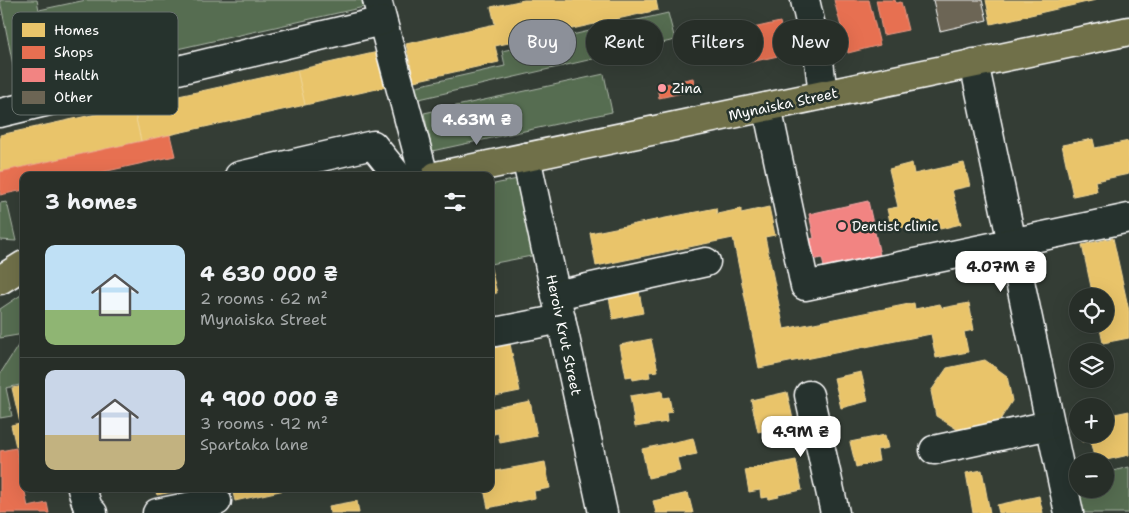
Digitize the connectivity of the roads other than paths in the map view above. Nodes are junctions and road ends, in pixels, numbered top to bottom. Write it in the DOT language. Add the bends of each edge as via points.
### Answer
graph roads {
  1 [pos="805,0"];
  2 [pos="382,6"];
  3 [pos="1129,31"];
  4 [pos="178,63"];
  5 [pos="974,63"];
  6 [pos="823,95"];
  7 [pos="767,107"];
  8 [pos="526,157"];
  9 [pos="256,172"];
  10 [pos="395,172"];
  11 [pos="423,172"];
  12 [pos="455,172"];
  13 [pos="1129,218"];
  14 [pos="1012,243"];
  15 [pos="0,258"];
  16 [pos="20,260"];
  17 [pos="706,262"];
  18 [pos="20,268"];
  19 [pos="0,280"];
  20 [pos="558,307"];
  21 [pos="494,332"];
  22 [pos="809,395"];
  23 [pos="1050,425"];
  24 [pos="934,450"];
  25 [pos="217,501"];
  26 [pos="157,513"];
  27 [pos="603,513"];
  28 [pos="835,513"];
  29 [pos="1069,513"];
  1 -- 6 [label="street"];
  2 -- 4 [label="street"];
  2 -- 11 [label="street"];
  3 -- 5 [label="main road, Mynaiska Street"];
  5 -- 6 [label="main road, Mynaiska Street"];
  5 -- 14 [label="street"];
  6 -- 7 [label="main road, Mynaiska Street"];
  7 -- 8 [label="main road, Mynaiska Street"];
  7 -- 14 [label="street" via="805,286"];
  8 -- 12 [label="main road, Mynaiska Street"];
  8 -- 20 [label="street, Heroiv Krut Street"];
  9 -- 10 [label="street" via="373,145"];
  13 -- 14 [label="street"];
  14 -- 23 [label="street"];
  15 -- 16 [label="main road"];
  17 -- 20 [label="street"];
  18 -- 19 [label="main road"];
  20 -- 21 [label="street"];
  20 -- 27 [label="street, Heroiv Krut Street"];
  22 -- 28 [label="street"];
  23 -- 24 [label="street"];
  23 -- 29 [label="street"];
  25 -- 26 [label="street"];
}
